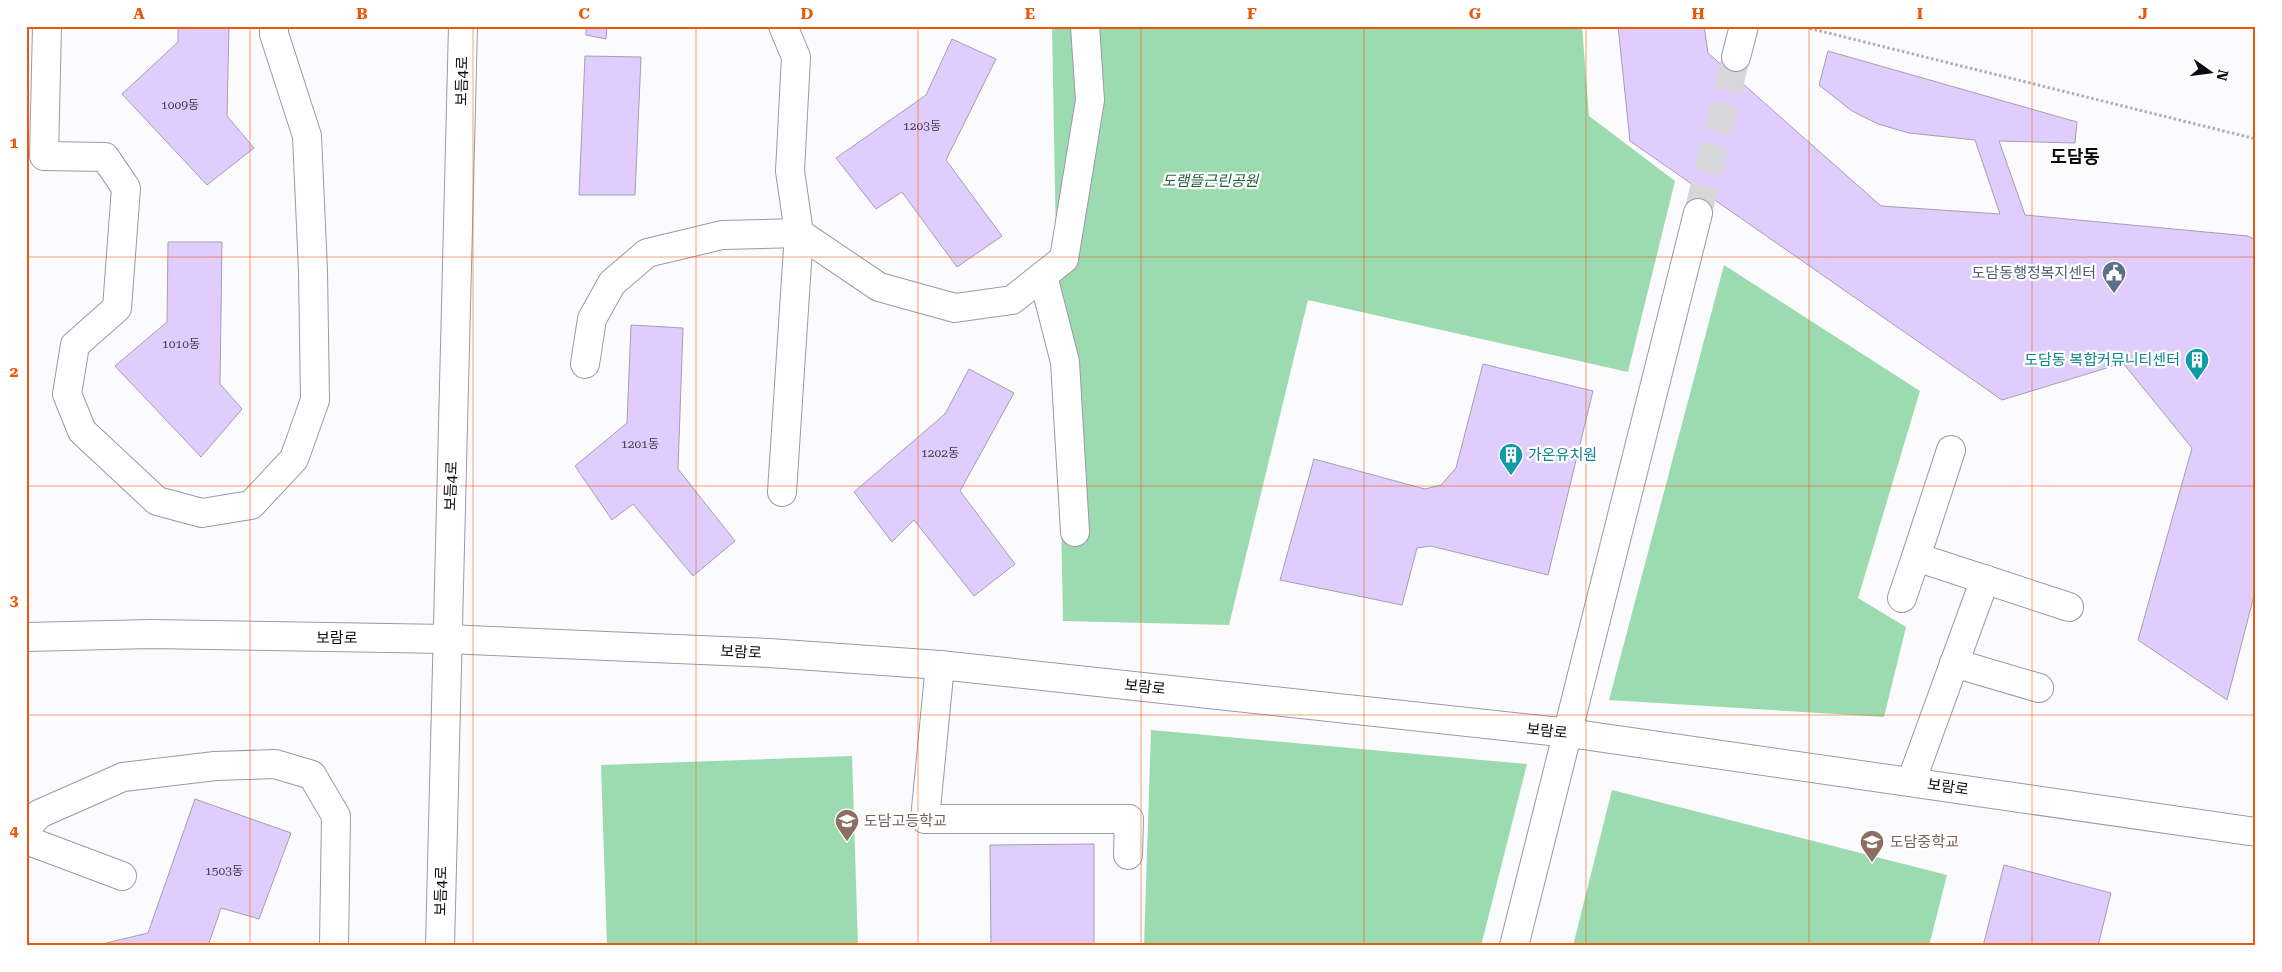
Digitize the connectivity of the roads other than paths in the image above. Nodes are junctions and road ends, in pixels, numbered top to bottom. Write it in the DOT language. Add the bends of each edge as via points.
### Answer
graph roads {
  1 [pos="48,26"];
  2 [pos="274,26"];
  3 [pos="464,26"];
  4 [pos="783,26"];
  5 [pos="1085,26"];
  6 [pos="1744,26"];
  7 [pos="1736,57"];
  8 [pos="1698,213"];
  9 [pos="799,234"];
  10 [pos="1043,276"];
  11 [pos="584,364"];
  12 [pos="1951,450"];
  13 [pos="782,492"];
  14 [pos="1075,532"];
  15 [pos="1916,557"];
  16 [pos="1985,579"];
  17 [pos="1902,598"];
  18 [pos="2069,607"];
  19 [pos="26,637"];
  20 [pos="447,639"];
  21 [pos="1954,663"];
  22 [pos="940,666"];
  23 [pos="2039,688"];
  24 [pos="1569,733"];
  25 [pos="1912,782"];
  26 [pos="26,829"];
  27 [pos="2256,832"];
  28 [pos="26,840"];
  29 [pos="1128,855"];
  30 [pos="122,876"];
  31 [pos="334,946"];
  32 [pos="440,946"];
  33 [pos="1514,946"];
  1 -- 2 [label="street" via="44,156 105,157 126,188 117,308 75,345 67,394 82,431 157,501 202,513 251,505 294,458 315,400 307,136"];
  3 -- 20 [label="street, 보듬4로"];
  4 -- 9 [label="street" via="796,57 790,171"];
  5 -- 10 [label="street" via="1090,100 1074,202 1064,259"];
  6 -- 7 [label="street"];
  8 -- 24 [label="street"];
  9 -- 10 [label="street" via="879,287 955,308 1012,300"];
  9 -- 11 [label="street" via="722,235 647,253 612,283 592,319"];
  9 -- 13 [label="street"];
  10 -- 14 [label="street" via="1065,362"];
  12 -- 15 [label="street"];
  15 -- 16 [label="street"];
  15 -- 17 [label="street"];
  16 -- 18 [label="street"];
  16 -- 21 [label="street"];
  19 -- 20 [label="street, 보람로" via="151,634"];
  20 -- 22 [label="street, 보람로" via="769,653"];
  20 -- 32 [label="street, 보듬4로"];
  21 -- 23 [label="street"];
  21 -- 25 [label="street"];
  22 -- 24 [label="street, 보람로"];
  22 -- 29 [label="street" via="925,818 1129,820"];
  24 -- 25 [label="street, 보람로"];
  24 -- 33 [label="street"];
  25 -- 27 [label="street, 보람로"];
  26 -- 31 [label="street" via="39,814 123,777 215,766 275,764 312,774 336,816"];
  28 -- 30 [label="street"];
}
